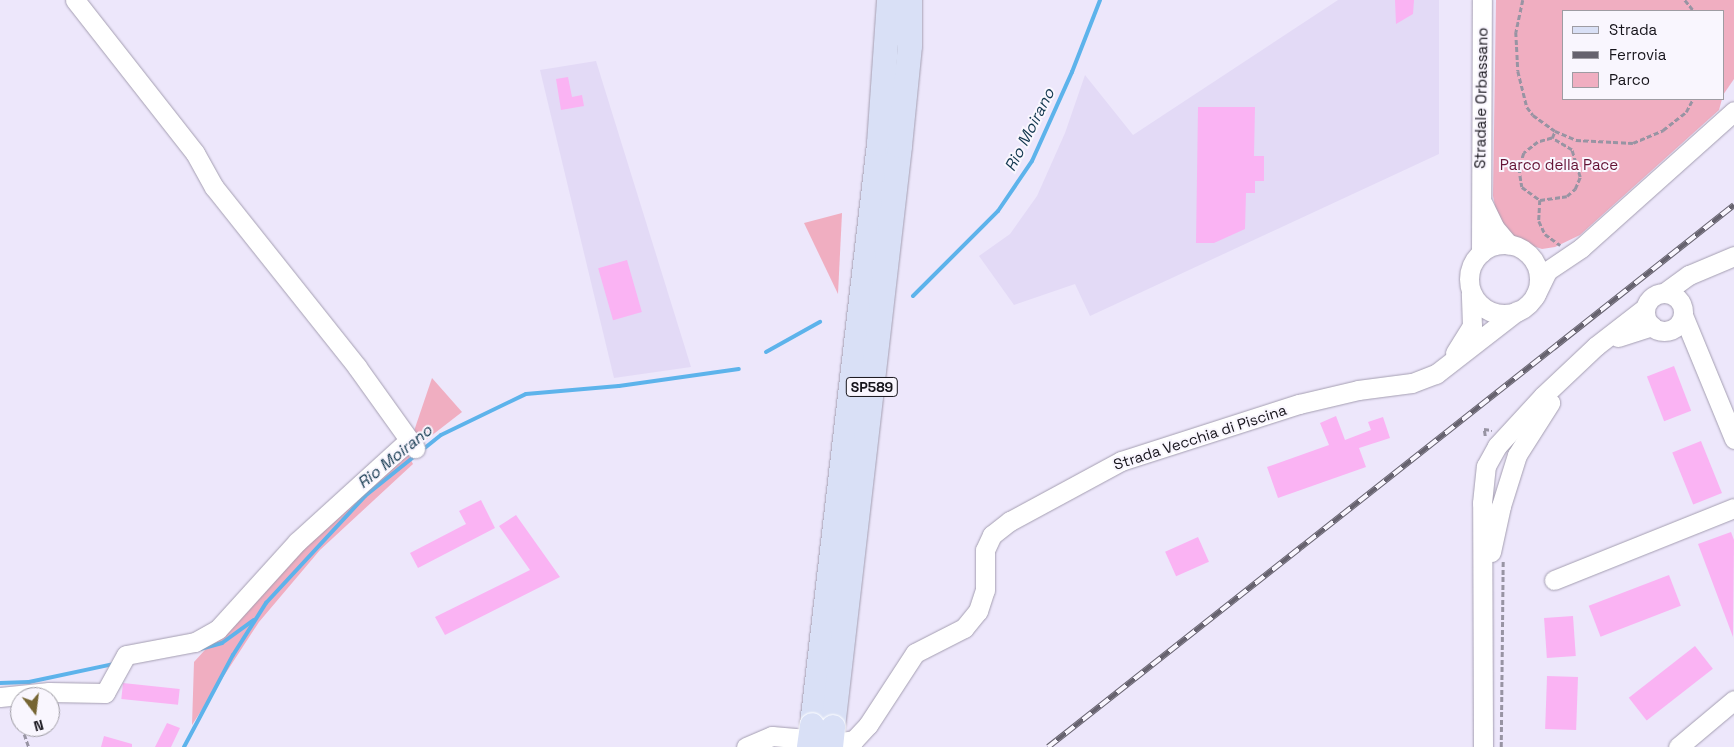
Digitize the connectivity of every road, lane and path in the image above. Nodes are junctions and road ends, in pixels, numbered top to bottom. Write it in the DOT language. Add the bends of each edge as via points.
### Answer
graph roads {
  1 [pos="74,0"];
  2 [pos="879,0"];
  3 [pos="889,0"];
  4 [pos="910,0"];
  5 [pos="923,0"];
  6 [pos="1482,0"];
  7 [pos="1522,0"];
  8 [pos="1685,0"];
  9 [pos="1693,10"];
  10 [pos="910,46"];
  11 [pos="886,57"];
  12 [pos="1692,100"];
  13 [pos="1734,111"];
  14 [pos="1555,131"];
  15 [pos="1552,138"];
  16 [pos="1480,196"];
  17 [pos="1540,200"];
  18 [pos="1627,208"];
  19 [pos="1514,246"];
  20 [pos="1564,249"];
  21 [pos="1481,253"];
  22 [pos="1734,256"];
  23 [pos="1471,293"];
  24 [pos="1535,296"];
  25 [pos="1675,303"];
  26 [pos="1645,308"];
  27 [pos="1517,312"];
  28 [pos="1658,328"];
  29 [pos="1697,353"];
  30 [pos="1436,374"];
  31 [pos="1734,439"];
  32 [pos="1734,508"];
  33 [pos="1503,560"];
  34 [pos="1554,580"];
  35 [pos="1484,595"];
  36 [pos="0,697"];
  37 [pos="1734,700"];
  38 [pos="821,737"];
  39 [pos="746,747"];
  40 [pos="1483,747"];
  41 [pos="1501,747"];
  42 [pos="1678,747"];
  1 -- 36 [label="street" via="195,153 214,187 357,367 412,444 297,542 218,629 195,642 122,662 105,693 49,692"];
  2 -- 11 [label="main road"];
  3 -- 11 [label="main road, SP589"];
  4 -- 10 [label="main road, SP589"];
  5 -- 10 [label="main road"];
  6 -- 16 [label="street, Stradale Orbassano"];
  7 -- 14 [label="path" via="1516,32 1518,72 1527,107 1533,116"];
  8 -- 9 [label="path"];
  10 -- 38 [label="main road, SP589"];
  11 -- 38 [label="main road, SP589"];
  12 -- 14 [label="path" via="1686,112 1664,130 1633,143 1576,140"];
  13 -- 18 [label="street"];
  14 -- 15 [label="path"];
  15 -- 17 [label="path" via="1538,142 1524,154 1519,168 1522,187"];
  15 -- 17 [label="path" via="1572,150 1580,177 1567,196"];
  16 -- 19 [label="street, Stradale Orbassano" via="1494,226"];
  16 -- 21 [label="street, Stradale Orbassano"];
  17 -- 20 [label="path" via="1539,221 1545,234"];
  18 -- 20 [label="street"];
  18 -- 24 [label="street" via="1581,248 1547,271"];
  19 -- 20 [label="street" via="1538,253"];
  19 -- 21 [label="street" via="1499,245"];
  19 -- 24 [label="street" via="1534,263 1538,274"];
  21 -- 23 [label="street" via="1470,270"];
  22 -- 25 [label="street" via="1702,269"];
  23 -- 27 [label="street" via="1486,309 1507,314"];
  23 -- 30 [label="street" via="1472,326"];
  24 -- 27 [label="street"];
  25 -- 26 [label="street" via="1652,297"];
  25 -- 28 [label="street" via="1674,328"];
  25 -- 29 [label="street"];
  26 -- 28 [label="street" via="1646,318"];
  26 -- 35 [label="street" via="1596,346 1497,446 1486,466 1482,503"];
  27 -- 30 [label="street"];
  28 -- 29 [label="street"];
  28 -- 35 [label="street" via="1622,334 1610,343 1554,397 1528,434 1509,477 1501,506"];
  29 -- 31 [label="street"];
  30 -- 39 [label="street, Strada Vecchia di Piscina" via="1412,383 1358,390 1299,404 1121,460 1010,521 992,535 985,550 985,590 978,611 964,628 915,653 868,725 854,740 842,742 772,736"];
  32 -- 34 [label="street"];
  33 -- 41 [label="path"];
  35 -- 40 [label="street"];
  37 -- 42 [label="street"];
}
